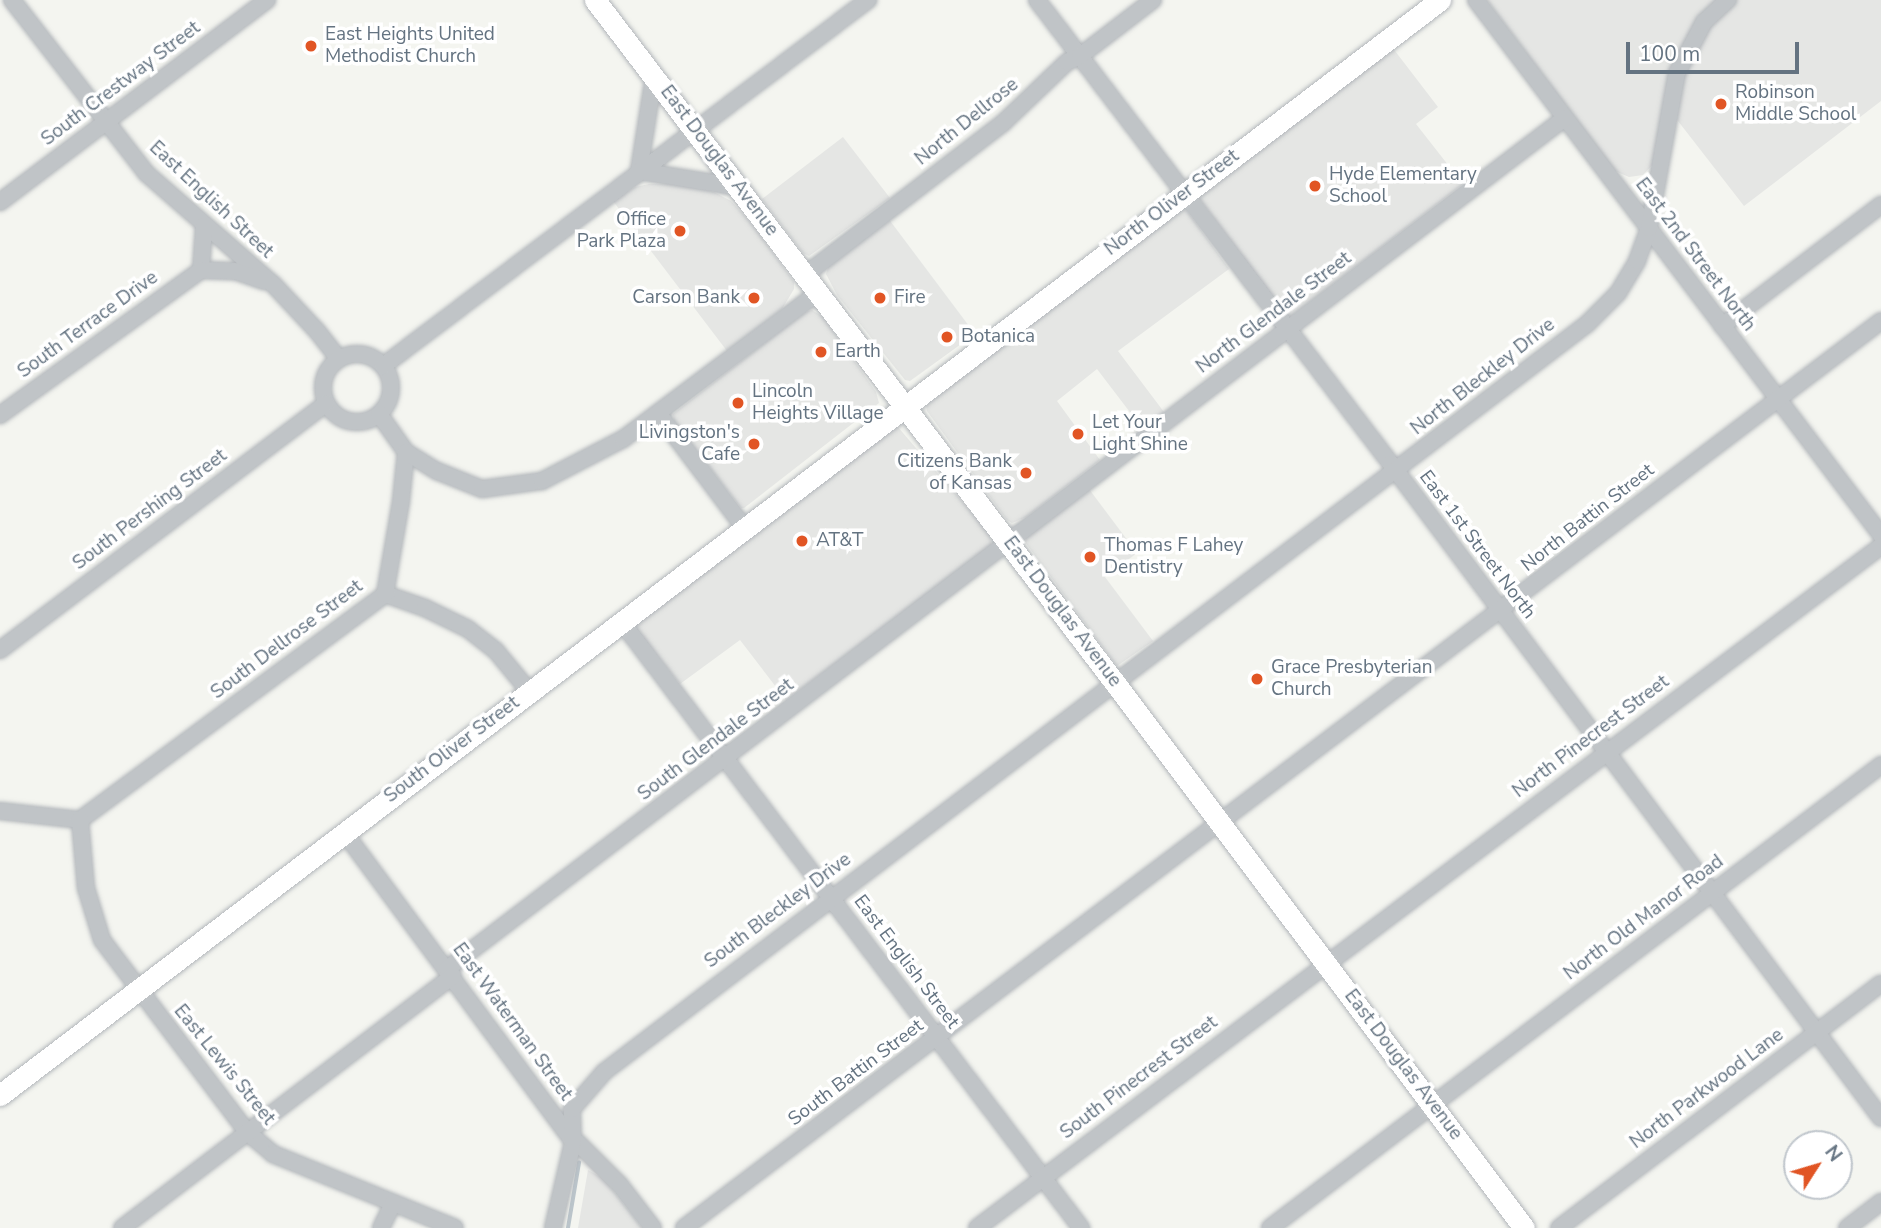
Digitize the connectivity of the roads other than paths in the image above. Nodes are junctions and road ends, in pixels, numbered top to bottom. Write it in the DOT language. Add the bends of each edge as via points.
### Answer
graph roads {
  1 [pos="12,0"];
  2 [pos="267,0"];
  3 [pos="595,0"];
  4 [pos="867,0"];
  5 [pos="1037,0"];
  6 [pos="1153,0"];
  7 [pos="1440,0"];
  8 [pos="1476,0"];
  9 [pos="1728,0"];
  10 [pos="1080,56"];
  11 [pos="654,76"];
  12 [pos="1565,118"];
  13 [pos="105,123"];
  14 [pos="695,131"];
  15 [pos="639,171"];
  16 [pos="738,187"];
  17 [pos="1185,194"];
  18 [pos="0,202"];
  19 [pos="1881,205"];
  20 [pos="204,226"];
  21 [pos="1649,228"];
  22 [pos="201,270"];
  23 [pos="805,275"];
  24 [pos="272,284"];
  25 [pos="819,292"];
  26 [pos="1881,321"];
  27 [pos="1722,326"];
  28 [pos="1288,330"];
  29 [pos="338,358"];
  30 [pos="383,366"];
  31 [pos="1777,399"];
  32 [pos="325,404"];
  33 [pos="904,405"];
  34 [pos="657,413"];
  35 [pos="380,414"];
  36 [pos="0,415"];
  37 [pos="406,452"];
  38 [pos="1396,471"];
  39 [pos="744,527"];
  40 [pos="1881,535"];
  41 [pos="1008,541"];
  42 [pos="1881,546"];
  43 [pos="385,594"];
  44 [pos="1501,611"];
  45 [pos="621,621"];
  46 [pos="0,650"];
  47 [pos="1115,683"];
  48 [pos="529,691"];
  49 [pos="1606,752"];
  50 [pos="726,760"];
  51 [pos="1881,765"];
  52 [pos="0,811"];
  53 [pos="80,820"];
  54 [pos="1219,823"];
  55 [pos="344,832"];
  56 [pos="1712,893"];
  57 [pos="831,897"];
  58 [pos="1326,963"];
  59 [pos="450,973"];
  60 [pos="1881,984"];
  61 [pos="138,989"];
  62 [pos="1816,1032"];
  63 [pos="937,1038"];
  64 [pos="0,1095"];
  65 [pos="1432,1104"];
  66 [pos="1881,1118"];
  67 [pos="247,1132"];
  68 [pos="573,1142"];
  69 [pos="1042,1177"];
  70 [pos="1881,1202"];
  71 [pos="393,1203"];
  72 [pos="122,1228"];
  73 [pos="381,1228"];
  74 [pos="455,1228"];
  75 [pos="553,1228"];
  76 [pos="653,1228"];
  77 [pos="684,1228"];
  78 [pos="977,1228"];
  79 [pos="1081,1228"];
  80 [pos="1270,1228"];
  81 [pos="1524,1228"];
  82 [pos="1559,1228"];
  83 [pos="1847,1228"];
  1 -- 13 [label="street, East English Street"];
  2 -- 13 [label="street, South Crestway Street"];
  3 -- 11 [label="main road, East Douglas Avenue"];
  4 -- 14 [label="street"];
  5 -- 10 [label="street, East 1st Street North"];
  6 -- 10 [label="street, North Dellrose"];
  7 -- 17 [label="main road, North Oliver Street"];
  8 -- 12 [label="street, East 2nd Street North"];
  9 -- 21 [label="street, North Bleckley Drive" via="1704,22 1676,73"];
  10 -- 17 [label="street, East 1st Street North"];
  10 -- 23 [label="street, North Dellrose" via="1067,62 1003,123"];
  11 -- 14 [label="main road, East Douglas Avenue"];
  11 -- 15 [label="street"];
  12 -- 21 [label="street, East 2nd Street North"];
  12 -- 28 [label="street, North Glendale Street"];
  13 -- 18 [label="street, South Crestway Street"];
  13 -- 20 [label="street, East English Street" via="146,173"];
  14 -- 15 [label="street"];
  14 -- 16 [label="main road, East Douglas Avenue"];
  15 -- 16 [label="street"];
  15 -- 30 [label="street"];
  16 -- 23 [label="main road, East Douglas Avenue"];
  17 -- 28 [label="street, East 1st Street North"];
  17 -- 33 [label="main road, North Oliver Street"];
  19 -- 27 [label="street"];
  20 -- 22 [label="street"];
  20 -- 24 [label="street, East English Street"];
  21 -- 27 [label="street, East 2nd Street North"];
  21 -- 38 [label="street, North Bleckley Drive" via="1618,293 1587,324"];
  22 -- 24 [label="street" via="235,271"];
  22 -- 36 [label="street, South Terrace Drive"];
  23 -- 25 [label="main road, East Douglas Avenue"];
  24 -- 29 [label="street, East English Street"];
  25 -- 33 [label="main road, East Douglas Avenue"];
  25 -- 34 [label="street"];
  26 -- 31 [label="street, North Battin Street"];
  27 -- 31 [label="street, East 2nd Street North"];
  28 -- 38 [label="street, East 1st Street North"];
  28 -- 41 [label="street, North Glendale Street"];
  29 -- 30 [label="street" via="364,354"];
  29 -- 32 [label="street" via="324,377"];
  30 -- 35 [label="street" via="391,394"];
  31 -- 40 [label="street, East 2nd Street North"];
  31 -- 44 [label="street, North Battin Street"];
  32 -- 35 [label="street" via="349,422"];
  32 -- 46 [label="street, South Pershing Street"];
  33 -- 39 [label="main road, South Oliver Street"];
  33 -- 41 [label="main road, East Douglas Avenue"];
  34 -- 37 [label="street" via="623,439 542,481 482,489 437,471"];
  34 -- 39 [label="street"];
  35 -- 37 [label="street"];
  37 -- 43 [label="street, South Dellrose Street"];
  38 -- 44 [label="street, East 1st Street North"];
  38 -- 47 [label="street, North Bleckley Drive"];
  39 -- 45 [label="main road, South Oliver Street"];
  41 -- 47 [label="main road, East Douglas Avenue"];
  41 -- 50 [label="street, South Glendale Street"];
  42 -- 49 [label="street, North Pinecrest Street"];
  43 -- 48 [label="street" via="468,629 496,651"];
  43 -- 53 [label="street, South Dellrose Street"];
  44 -- 49 [label="street, East 1st Street North"];
  44 -- 54 [label="street, North Battin Street"];
  45 -- 48 [label="main road, South Oliver Street"];
  45 -- 50 [label="street, East English Street"];
  47 -- 54 [label="main road, East Douglas Avenue"];
  47 -- 57 [label="street, South Bleckley Drive"];
  48 -- 55 [label="main road, South Oliver Street"];
  49 -- 56 [label="street, East 1st Street North"];
  49 -- 58 [label="street, North Pinecrest Street"];
  50 -- 57 [label="street, East English Street"];
  50 -- 59 [label="street, South Glendale Street"];
  51 -- 56 [label="street, North Old Manor Road"];
  52 -- 53 [label="street"];
  53 -- 61 [label="street, East Lewis Street" via="93,919 102,940"];
  54 -- 58 [label="main road, East Douglas Avenue"];
  54 -- 63 [label="street, South Battin Street"];
  55 -- 59 [label="street, East Waterman Street"];
  55 -- 61 [label="main road, South Oliver Street"];
  56 -- 62 [label="street, East 1st Street North"];
  56 -- 65 [label="street, North Old Manor Road"];
  57 -- 63 [label="street, East English Street"];
  57 -- 68 [label="street, South Bleckley Drive" via="604,1072 572,1109"];
  58 -- 65 [label="main road, East Douglas Avenue"];
  58 -- 69 [label="street, South Pinecrest Street"];
  59 -- 67 [label="street, South Glendale Street"];
  59 -- 68 [label="street, East Waterman Street"];
  60 -- 62 [label="street, North Parkwood Lane"];
  61 -- 64 [label="main road, South Oliver Street"];
  61 -- 67 [label="street, East Lewis Street"];
  62 -- 66 [label="street, East 1st Street North"];
  62 -- 82 [label="street, North Parkwood Lane"];
  63 -- 69 [label="street, East English Street"];
  63 -- 77 [label="street, South Battin Street"];
  65 -- 80 [label="street, North Old Manor Road"];
  65 -- 81 [label="main road, East Douglas Avenue"];
  67 -- 71 [label="street, East Lewis Street" via="273,1154"];
  67 -- 72 [label="street, South Glendale Street"];
  68 -- 75 [label="street, South Bleckley Drive"];
  68 -- 76 [label="street, East Waterman Street" via="620,1185"];
  69 -- 78 [label="street, South Pinecrest Street"];
  69 -- 79 [label="street, East English Street"];
  70 -- 83 [label="street"];
  71 -- 73 [label="street"];
  71 -- 74 [label="street, East Lewis Street"];
}
